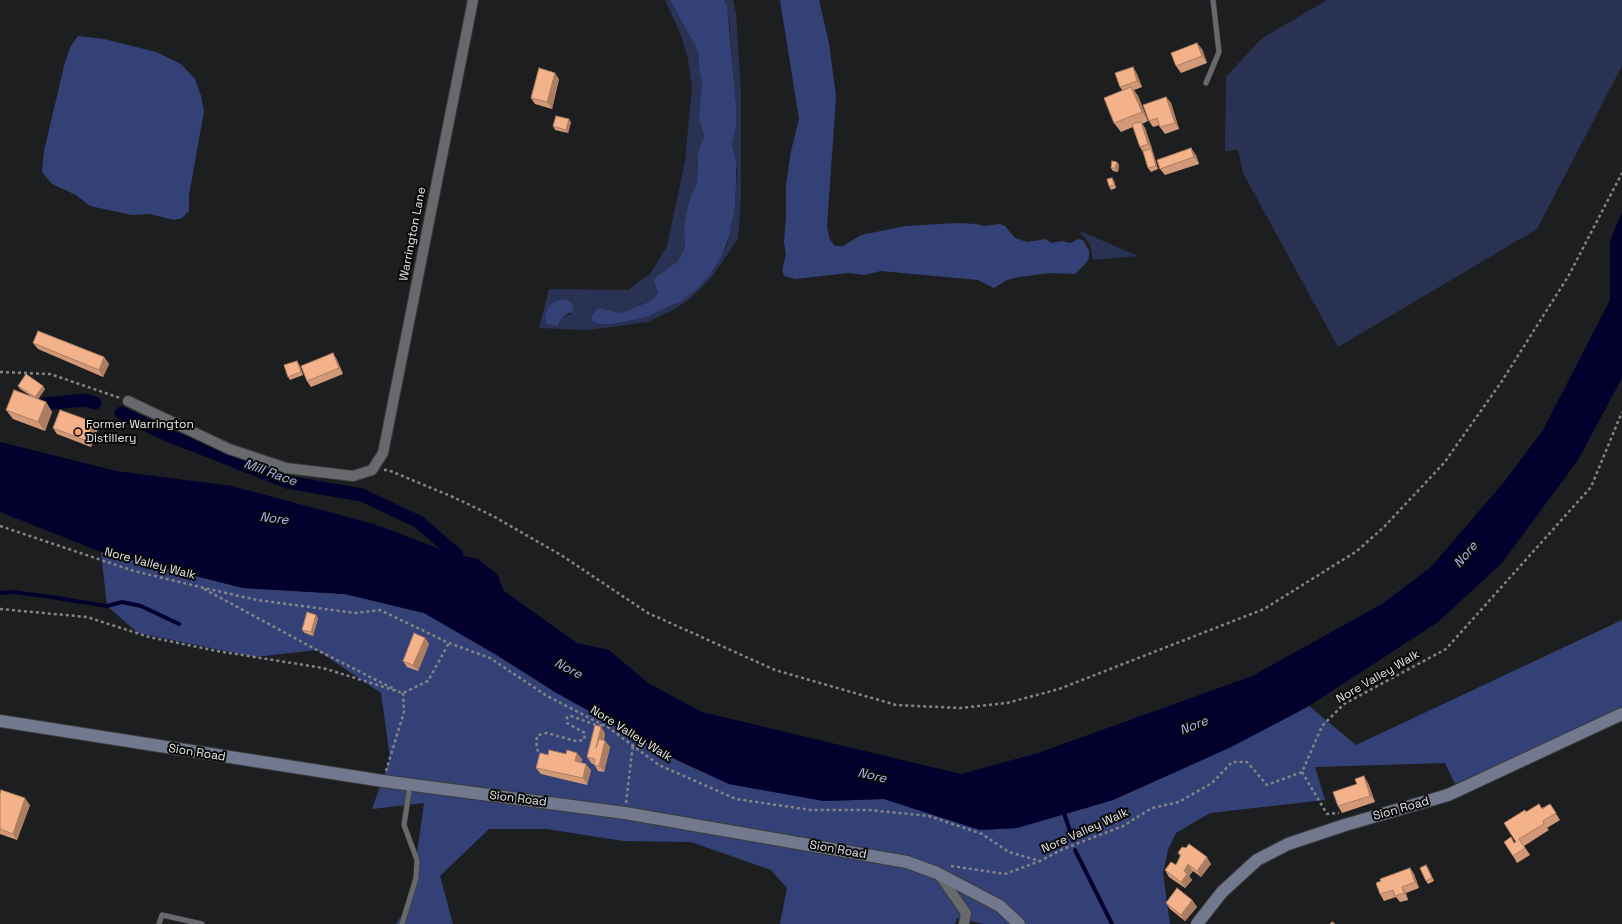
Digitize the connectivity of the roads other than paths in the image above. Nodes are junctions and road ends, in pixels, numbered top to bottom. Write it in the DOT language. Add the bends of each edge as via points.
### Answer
graph roads {
  1 [pos="473,0"];
  2 [pos="1213,0"];
  3 [pos="1206,83"];
  4 [pos="128,400"];
  5 [pos="1622,714"];
  6 [pos="0,721"];
  7 [pos="410,785"];
  8 [pos="937,873"];
  9 [pos="159,924"];
  10 [pos="202,924"];
  11 [pos="402,924"];
  12 [pos="964,924"];
  13 [pos="1020,924"];
  14 [pos="1198,924"];
  1 -- 4 [label="street, Warrington Lane" via="383,453 372,470 353,476 286,468 229,449"];
  2 -- 3 [label="lane" via="1220,52"];
  5 -- 14 [label="street, Sion Road" via="1448,796 1288,844 1257,860 1222,892"];
  6 -- 7 [label="street, Sion Road"];
  7 -- 8 [label="street, Sion Road" via="625,813 906,862"];
  7 -- 11 [label="lane" via="404,825 417,860 416,878"];
  8 -- 12 [label="street" via="966,913"];
  8 -- 13 [label="street, Sion Road" via="1000,906"];
  9 -- 10 [label="lane" via="162,915"];
}
